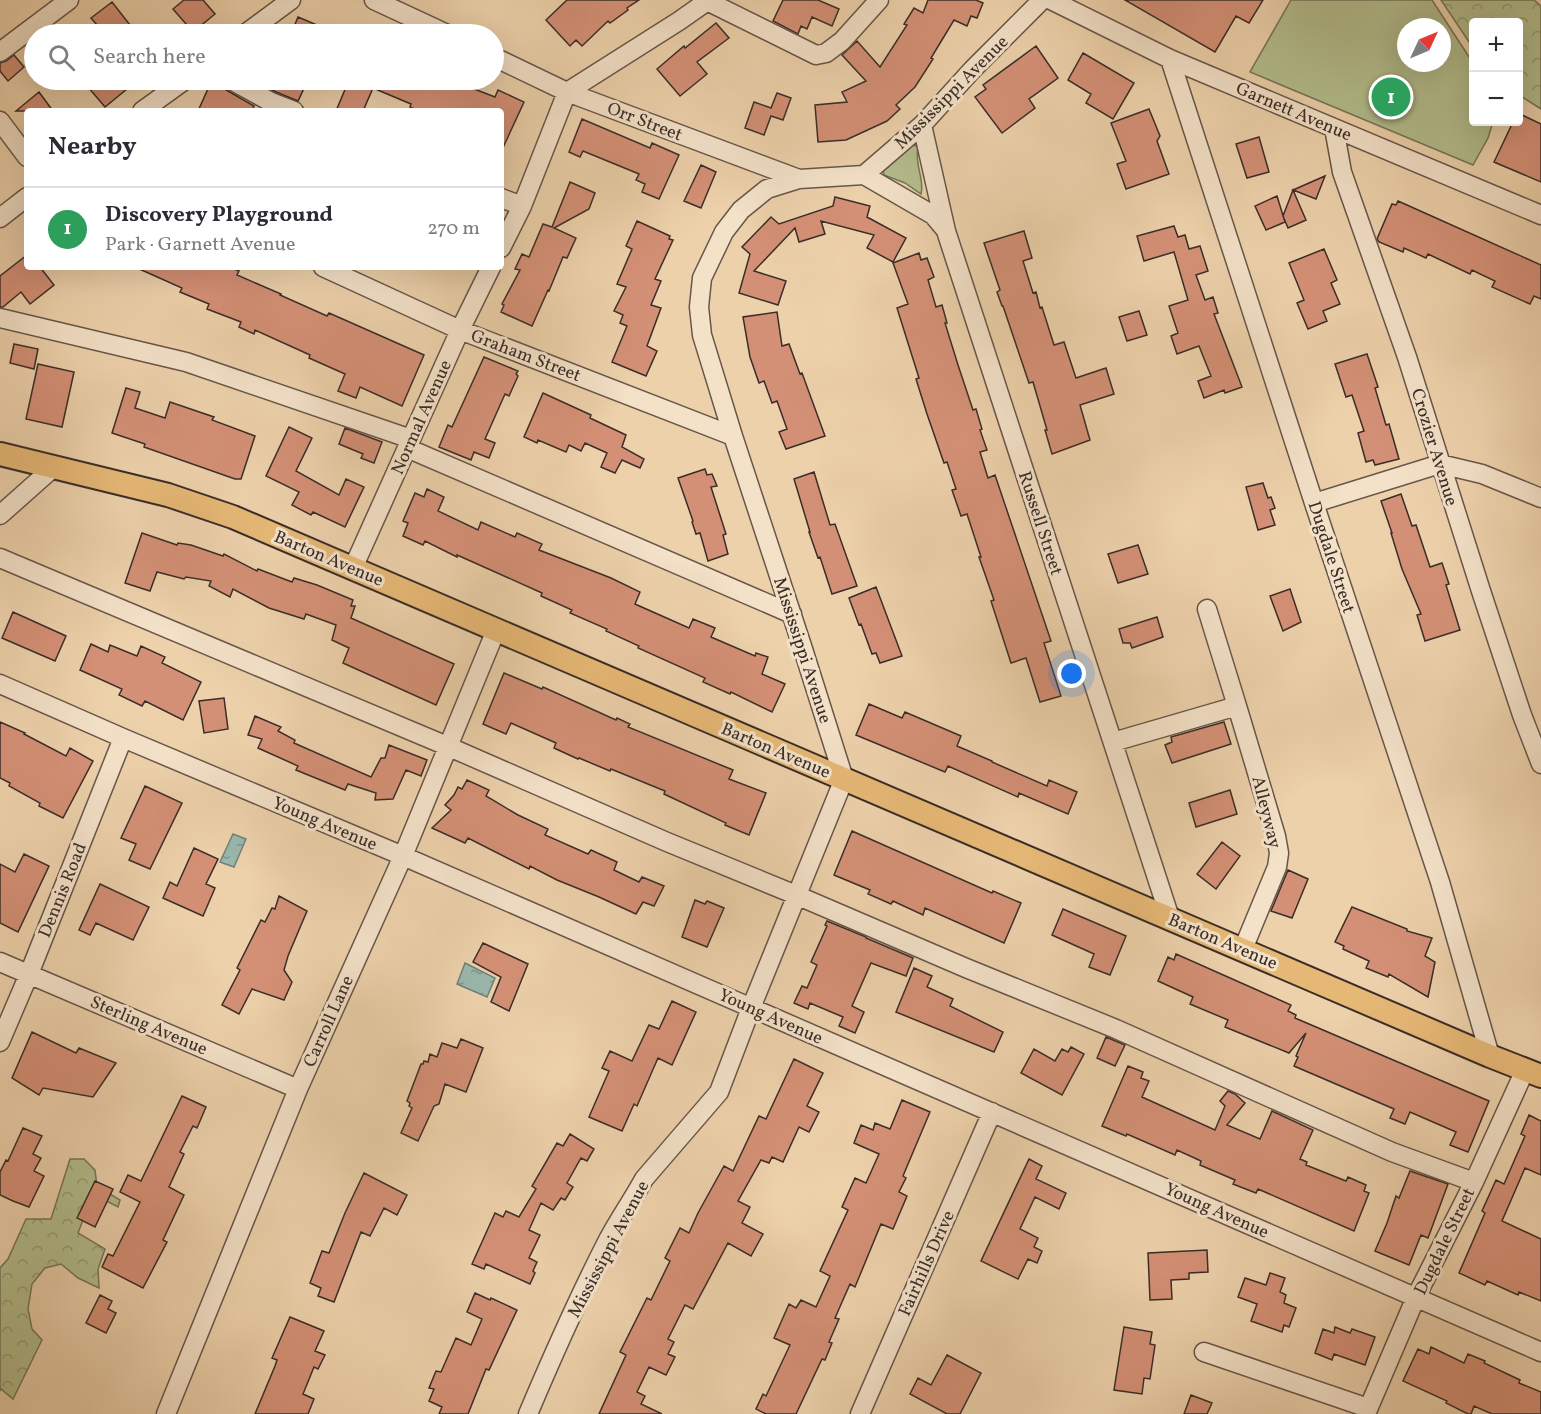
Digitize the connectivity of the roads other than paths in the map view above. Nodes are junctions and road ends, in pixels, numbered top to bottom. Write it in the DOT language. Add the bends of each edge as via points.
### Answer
graph roads {
  1 [pos="69,0"];
  2 [pos="291,0"];
  3 [pos="374,0"];
  4 [pos="879,0"];
  5 [pos="1042,0"];
  6 [pos="1051,0"];
  7 [pos="708,1"];
  8 [pos="37,24"];
  9 [pos="259,24"];
  10 [pos="426,24"];
  11 [pos="24,34"];
  12 [pos="0,52"];
  13 [pos="1170,59"];
  14 [pos="504,62"];
  15 [pos="170,90"];
  16 [pos="249,90"];
  17 [pos="567,92"];
  18 [pos="146,108"];
  19 [pos="286,108"];
  20 [pos="0,121"];
  21 [pos="921,125"];
  22 [pos="1334,128"];
  23 [pos="24,153"];
  24 [pos="864,175"];
  25 [pos="799,179"];
  26 [pos="24,199"];
  27 [pos="504,199"];
  28 [pos="522,206"];
  29 [pos="1541,215"];
  30 [pos="0,218"];
  31 [pos="946,231"];
  32 [pos="504,242"];
  33 [pos="330,270"];
  34 [pos="490,270"];
  35 [pos="0,318"];
  36 [pos="460,330"];
  37 [pos="733,436"];
  38 [pos="409,443"];
  39 [pos="0,454"];
  40 [pos="1440,464"];
  41 [pos="54,467"];
  42 [pos="1541,498"];
  43 [pos="1314,503"];
  44 [pos="0,515"];
  45 [pos="0,558"];
  46 [pos="353,568"];
  47 [pos="1207,609"];
  48 [pos="792,614"];
  49 [pos="496,630"];
  50 [pos="0,684"];
  51 [pos="1237,706"];
  52 [pos="123,738"];
  53 [pos="1113,742"];
  54 [pos="447,746"];
  55 [pos="1541,764"];
  56 [pos="844,779"];
  57 [pos="403,855"];
  58 [pos="796,895"];
  59 [pos="1170,918"];
  60 [pos="1243,950"];
  61 [pos="0,962"];
  62 [pos="29,974"];
  63 [pos="751,1008"];
  64 [pos="0,1042"];
  65 [pos="1490,1056"];
  66 [pos="1533,1073"];
  67 [pos="298,1089"];
  68 [pos="992,1112"];
  69 [pos="1474,1182"];
  70 [pos="1416,1297"];
  71 [pos="1204,1352"];
  72 [pos="1541,1352"];
  73 [pos="1367,1411"];
  74 [pos="166,1414"];
  75 [pos="528,1414"];
  76 [pos="860,1414"];
  1 -- 8 [label="street"];
  2 -- 9 [label="street"];
  3 -- 10 [label="street"];
  4 -- 7 [label="street" via="842,41 816,55"];
  5 -- 21 [label="street, Mississippi Avenue"];
  6 -- 13 [label="street, Garnett Avenue"];
  7 -- 17 [label="street"];
  11 -- 12 [label="street"];
  13 -- 22 [label="street, Garnett Avenue"];
  13 -- 43 [label="street, Dugdale Street"];
  14 -- 17 [label="street, Orr Street"];
  15 -- 18 [label="street"];
  16 -- 19 [label="street"];
  17 -- 25 [label="street, Orr Street"];
  17 -- 28 [label="street"];
  20 -- 23 [label="street"];
  21 -- 24 [label="street, Mississippi Avenue"];
  21 -- 31 [label="street, Russell Street"];
  22 -- 29 [label="street, Garnett Avenue"];
  22 -- 40 [label="street, Crozier Avenue" via="1342,172"];
  24 -- 25 [label="street, Mississippi Avenue"];
  24 -- 31 [label="street" via="933,215"];
  25 -- 37 [label="street, Mississippi Avenue" via="767,189 741,210 724,232 702,278 702,336"];
  26 -- 30 [label="street"];
  27 -- 28 [label="street"];
  28 -- 32 [label="street"];
  31 -- 53 [label="street, Russell Street"];
  33 -- 36 [label="street, Graham Street"];
  34 -- 36 [label="street, Normal Avenue"];
  35 -- 38 [label="street" via="186,362"];
  36 -- 37 [label="street, Graham Street"];
  36 -- 38 [label="street, Normal Avenue"];
  37 -- 48 [label="street, Mississippi Avenue"];
  38 -- 46 [label="street, Normal Avenue"];
  38 -- 48 [label="street"];
  39 -- 41 [label="main road, Barton Avenue"];
  40 -- 42 [label="street" via="1482,474"];
  40 -- 43 [label="street"];
  40 -- 55 [label="street, Crozier Avenue"];
  41 -- 44 [label="street"];
  41 -- 46 [label="main road, Barton Avenue" via="168,495"];
  43 -- 65 [label="street, Dugdale Street" via="1440,882"];
  45 -- 54 [label="street"];
  46 -- 49 [label="main road, Barton Avenue"];
  47 -- 51 [label="street, Alleyway"];
  48 -- 56 [label="street, Mississippi Avenue"];
  49 -- 54 [label="street, Carroll Lane"];
  49 -- 56 [label="main road, Barton Avenue"];
  50 -- 52 [label="street, Young Avenue"];
  51 -- 53 [label="street"];
  51 -- 60 [label="street, Alleyway" via="1279,853"];
  52 -- 57 [label="street, Young Avenue"];
  52 -- 62 [label="street, Dennis Road"];
  53 -- 59 [label="street, Russell Street"];
  54 -- 57 [label="street, Carroll Lane"];
  54 -- 58 [label="street"];
  56 -- 58 [label="street, Mississippi Avenue"];
  56 -- 59 [label="main road, Barton Avenue"];
  57 -- 63 [label="street, Young Avenue"];
  57 -- 67 [label="street, Carroll Lane"];
  58 -- 63 [label="street, Mississippi Avenue"];
  58 -- 69 [label="street" via="1116,1029 1392,1152"];
  59 -- 60 [label="main road, Barton Avenue"];
  60 -- 65 [label="main road, Barton Avenue"];
  61 -- 62 [label="street, Sterling Avenue"];
  62 -- 64 [label="street, Dennis Road"];
  62 -- 67 [label="street, Sterling Avenue"];
  63 -- 68 [label="street, Young Avenue"];
  63 -- 75 [label="street, Mississippi Avenue" via="719,1092 644,1179 610,1237"];
  65 -- 66 [label="main road, Barton Avenue"];
  66 -- 69 [label="street, Dugdale Street"];
  67 -- 74 [label="street, Carroll Lane"];
  68 -- 70 [label="street, Young Avenue"];
  68 -- 76 [label="street, Fairhills Drive"];
  69 -- 70 [label="street, Dugdale Street"];
  70 -- 72 [label="street, Young Avenue"];
  70 -- 73 [label="street, Dugdale Street"];
  71 -- 73 [label="street"];
}
